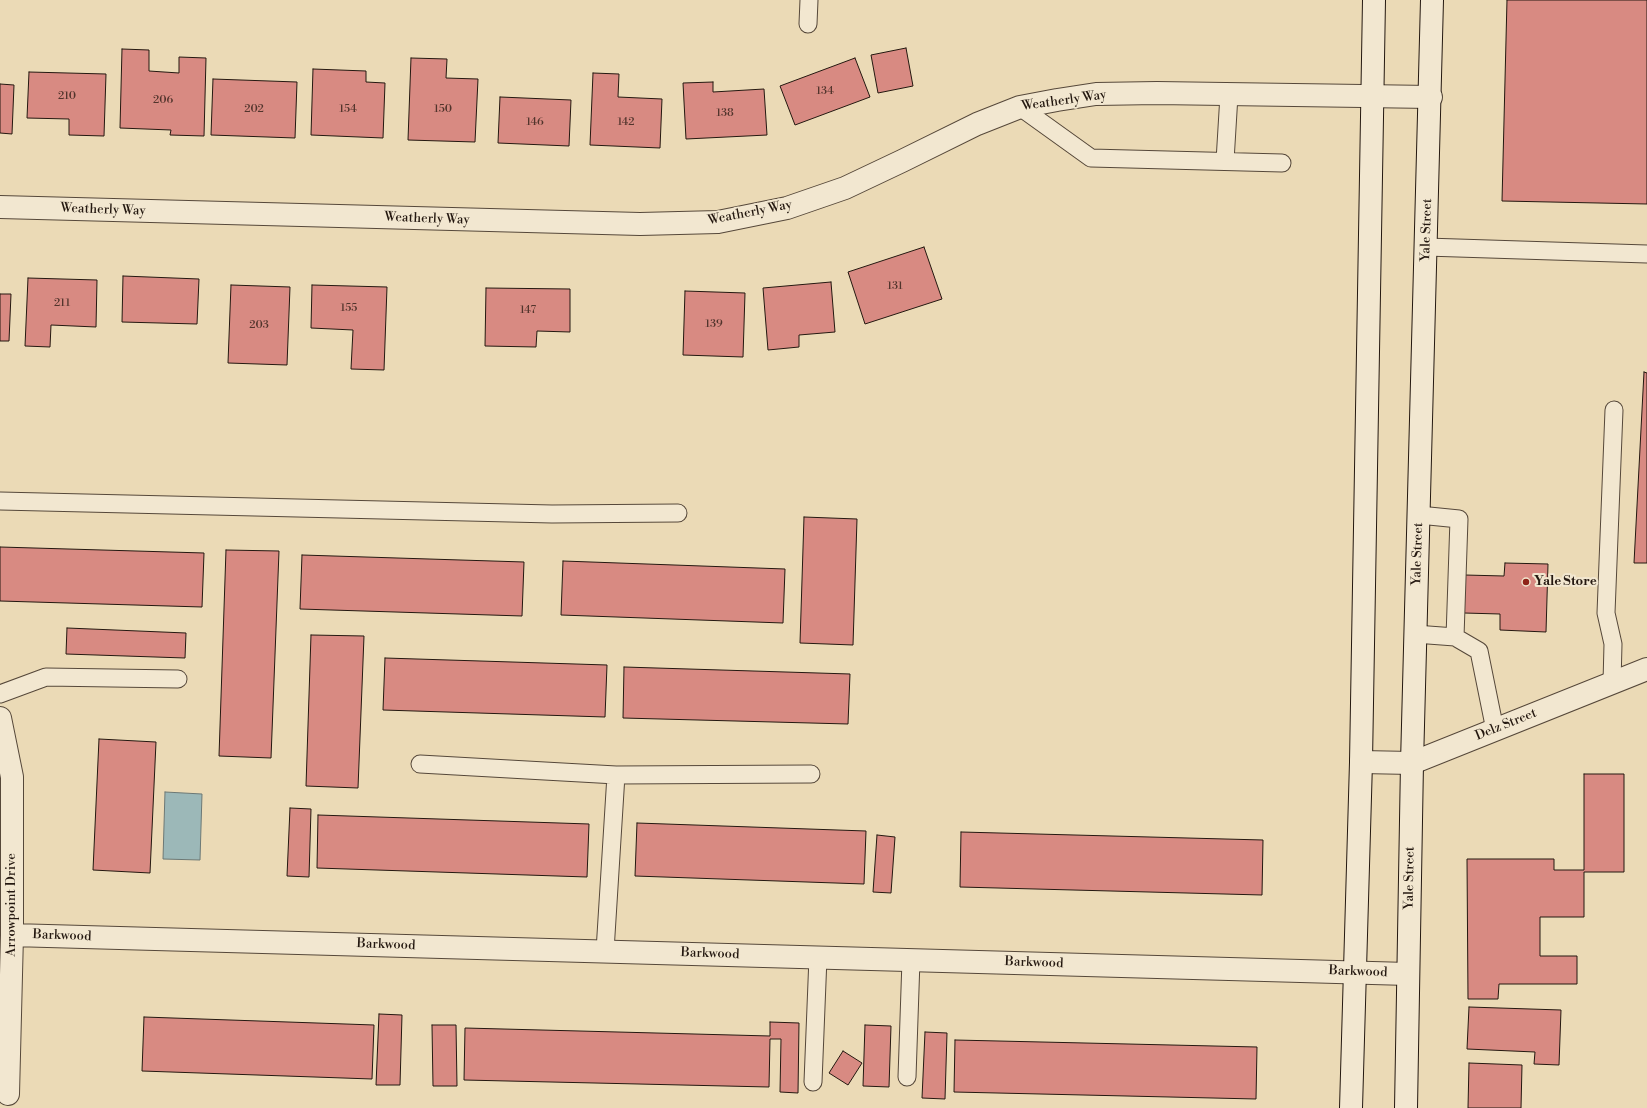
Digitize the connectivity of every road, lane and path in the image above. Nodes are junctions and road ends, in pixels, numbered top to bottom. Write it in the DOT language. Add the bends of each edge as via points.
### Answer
graph roads {
  1 [pos="809,0"];
  2 [pos="1374,0"];
  3 [pos="1432,0"];
  4 [pos="808,24"];
  5 [pos="1229,95"];
  6 [pos="1372,96"];
  7 [pos="1431,97"];
  8 [pos="1020,107"];
  9 [pos="1225,161"];
  10 [pos="1282,163"];
  11 [pos="0,207"];
  12 [pos="1426,247"];
  13 [pos="1647,254"];
  14 [pos="1614,410"];
  15 [pos="0,501"];
  16 [pos="678,513"];
  17 [pos="1419,515"];
  18 [pos="1415,634"];
  19 [pos="1455,637"];
  20 [pos="1647,669"];
  21 [pos="178,679"];
  22 [pos="1612,683"];
  23 [pos="0,694"];
  24 [pos="0,718"];
  25 [pos="1495,730"];
  26 [pos="1361,762"];
  27 [pos="1412,763"];
  28 [pos="420,764"];
  29 [pos="811,774"];
  30 [pos="616,775"];
  31 [pos="6,843"];
  32 [pos="12,935"];
  33 [pos="605,951"];
  34 [pos="818,957"];
  35 [pos="911,960"];
  36 [pos="1355,972"];
  37 [pos="1408,974"];
  38 [pos="907,1077"];
  39 [pos="813,1082"];
  40 [pos="8,1094"];
  41 [pos="1351,1108"];
  42 [pos="1406,1108"];
  1 -- 4 [label="lane"];
  2 -- 6 [label="street"];
  3 -- 7 [label="street, Yale Street"];
  5 -- 6 [label="street, Weatherly Way"];
  5 -- 8 [label="street, Weatherly Way" via="1096,94"];
  5 -- 9 [label="lane"];
  6 -- 7 [label="street, Weatherly Way"];
  6 -- 26 [label="street"];
  7 -- 12 [label="street, Yale Street"];
  8 -- 9 [label="lane" via="1091,158"];
  8 -- 11 [label="street, Weatherly Way" via="977,124 844,188 787,208 718,222 640,224"];
  9 -- 10 [label="lane"];
  12 -- 13 [label="lane"];
  12 -- 17 [label="street, Yale Street"];
  14 -- 22 [label="lane" via="1606,613 1613,644"];
  15 -- 16 [label="lane" via="552,514"];
  17 -- 18 [label="street, Yale Street"];
  17 -- 19 [label="lane" via="1459,519"];
  18 -- 19 [label="lane"];
  18 -- 27 [label="street, Yale Street"];
  19 -- 25 [label="lane" via="1480,651"];
  20 -- 22 [label="street, Delz Street"];
  21 -- 23 [label="lane" via="46,677"];
  22 -- 25 [label="street, Delz Street"];
  24 -- 31 [label="street, Arrowpoint Drive" via="12,777"];
  25 -- 27 [label="street, Delz Street"];
  26 -- 27 [label="street, Delz Street"];
  26 -- 36 [label="street"];
  27 -- 37 [label="street, Yale Street"];
  28 -- 30 [label="lane"];
  29 -- 30 [label="lane"];
  30 -- 33 [label="lane"];
  31 -- 32 [label="street, Arrowpoint Drive"];
  32 -- 33 [label="street, Barkwood"];
  32 -- 40 [label="street, Arrowpoint Drive"];
  33 -- 34 [label="street, Barkwood"];
  34 -- 35 [label="street, Barkwood"];
  34 -- 39 [label="lane"];
  35 -- 36 [label="street, Barkwood"];
  35 -- 38 [label="lane"];
  36 -- 37 [label="street, Barkwood"];
  36 -- 41 [label="street"];
  37 -- 42 [label="street, Yale Street"];
}
